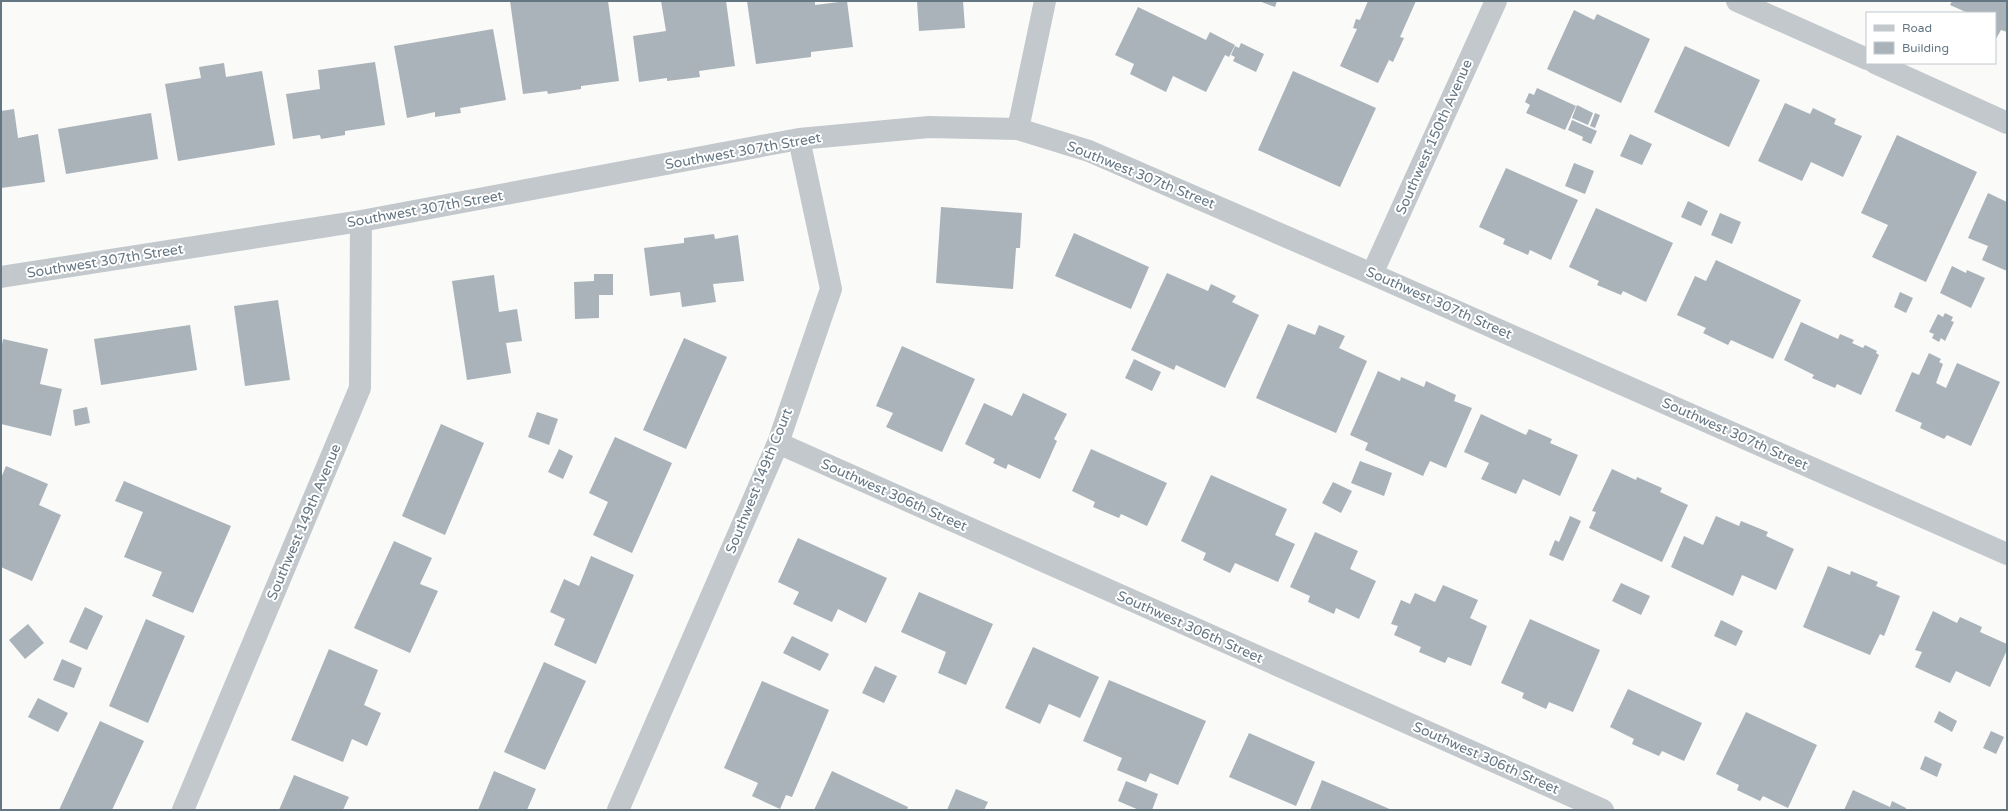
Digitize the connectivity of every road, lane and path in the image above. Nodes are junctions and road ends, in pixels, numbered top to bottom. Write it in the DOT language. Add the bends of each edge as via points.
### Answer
graph roads {
  1 [pos="1045,1"];
  2 [pos="1496,1"];
  3 [pos="1737,1"];
  4 [pos="1866,60"];
  5 [pos="1877,64"];
  6 [pos="2007,123"];
  7 [pos="1018,129"];
  8 [pos="799,138"];
  9 [pos="362,222"];
  10 [pos="1372,274"];
  11 [pos="1,277"];
  12 [pos="778,443"];
  13 [pos="2007,554"];
  14 [pos="183,810"];
  15 [pos="618,810"];
  16 [pos="1603,810"];
  1 -- 7 [label="street"];
  2 -- 10 [label="street, Southwest 150th Avenue"];
  3 -- 4 [label="street"];
  5 -- 6 [label="street"];
  7 -- 8 [label="street, Southwest 307th Street" via="929,127"];
  7 -- 10 [label="street, Southwest 307th Street" via="1089,151"];
  8 -- 9 [label="street, Southwest 307th Street"];
  8 -- 12 [label="street, Southwest 149th Court" via="831,289"];
  9 -- 11 [label="street, Southwest 307th Street"];
  9 -- 14 [label="street, Southwest 149th Avenue" via="360,388"];
  10 -- 13 [label="street, Southwest 307th Street"];
  12 -- 15 [label="street, Southwest 149th Court"];
  12 -- 16 [label="street, Southwest 306th Street"];
}
